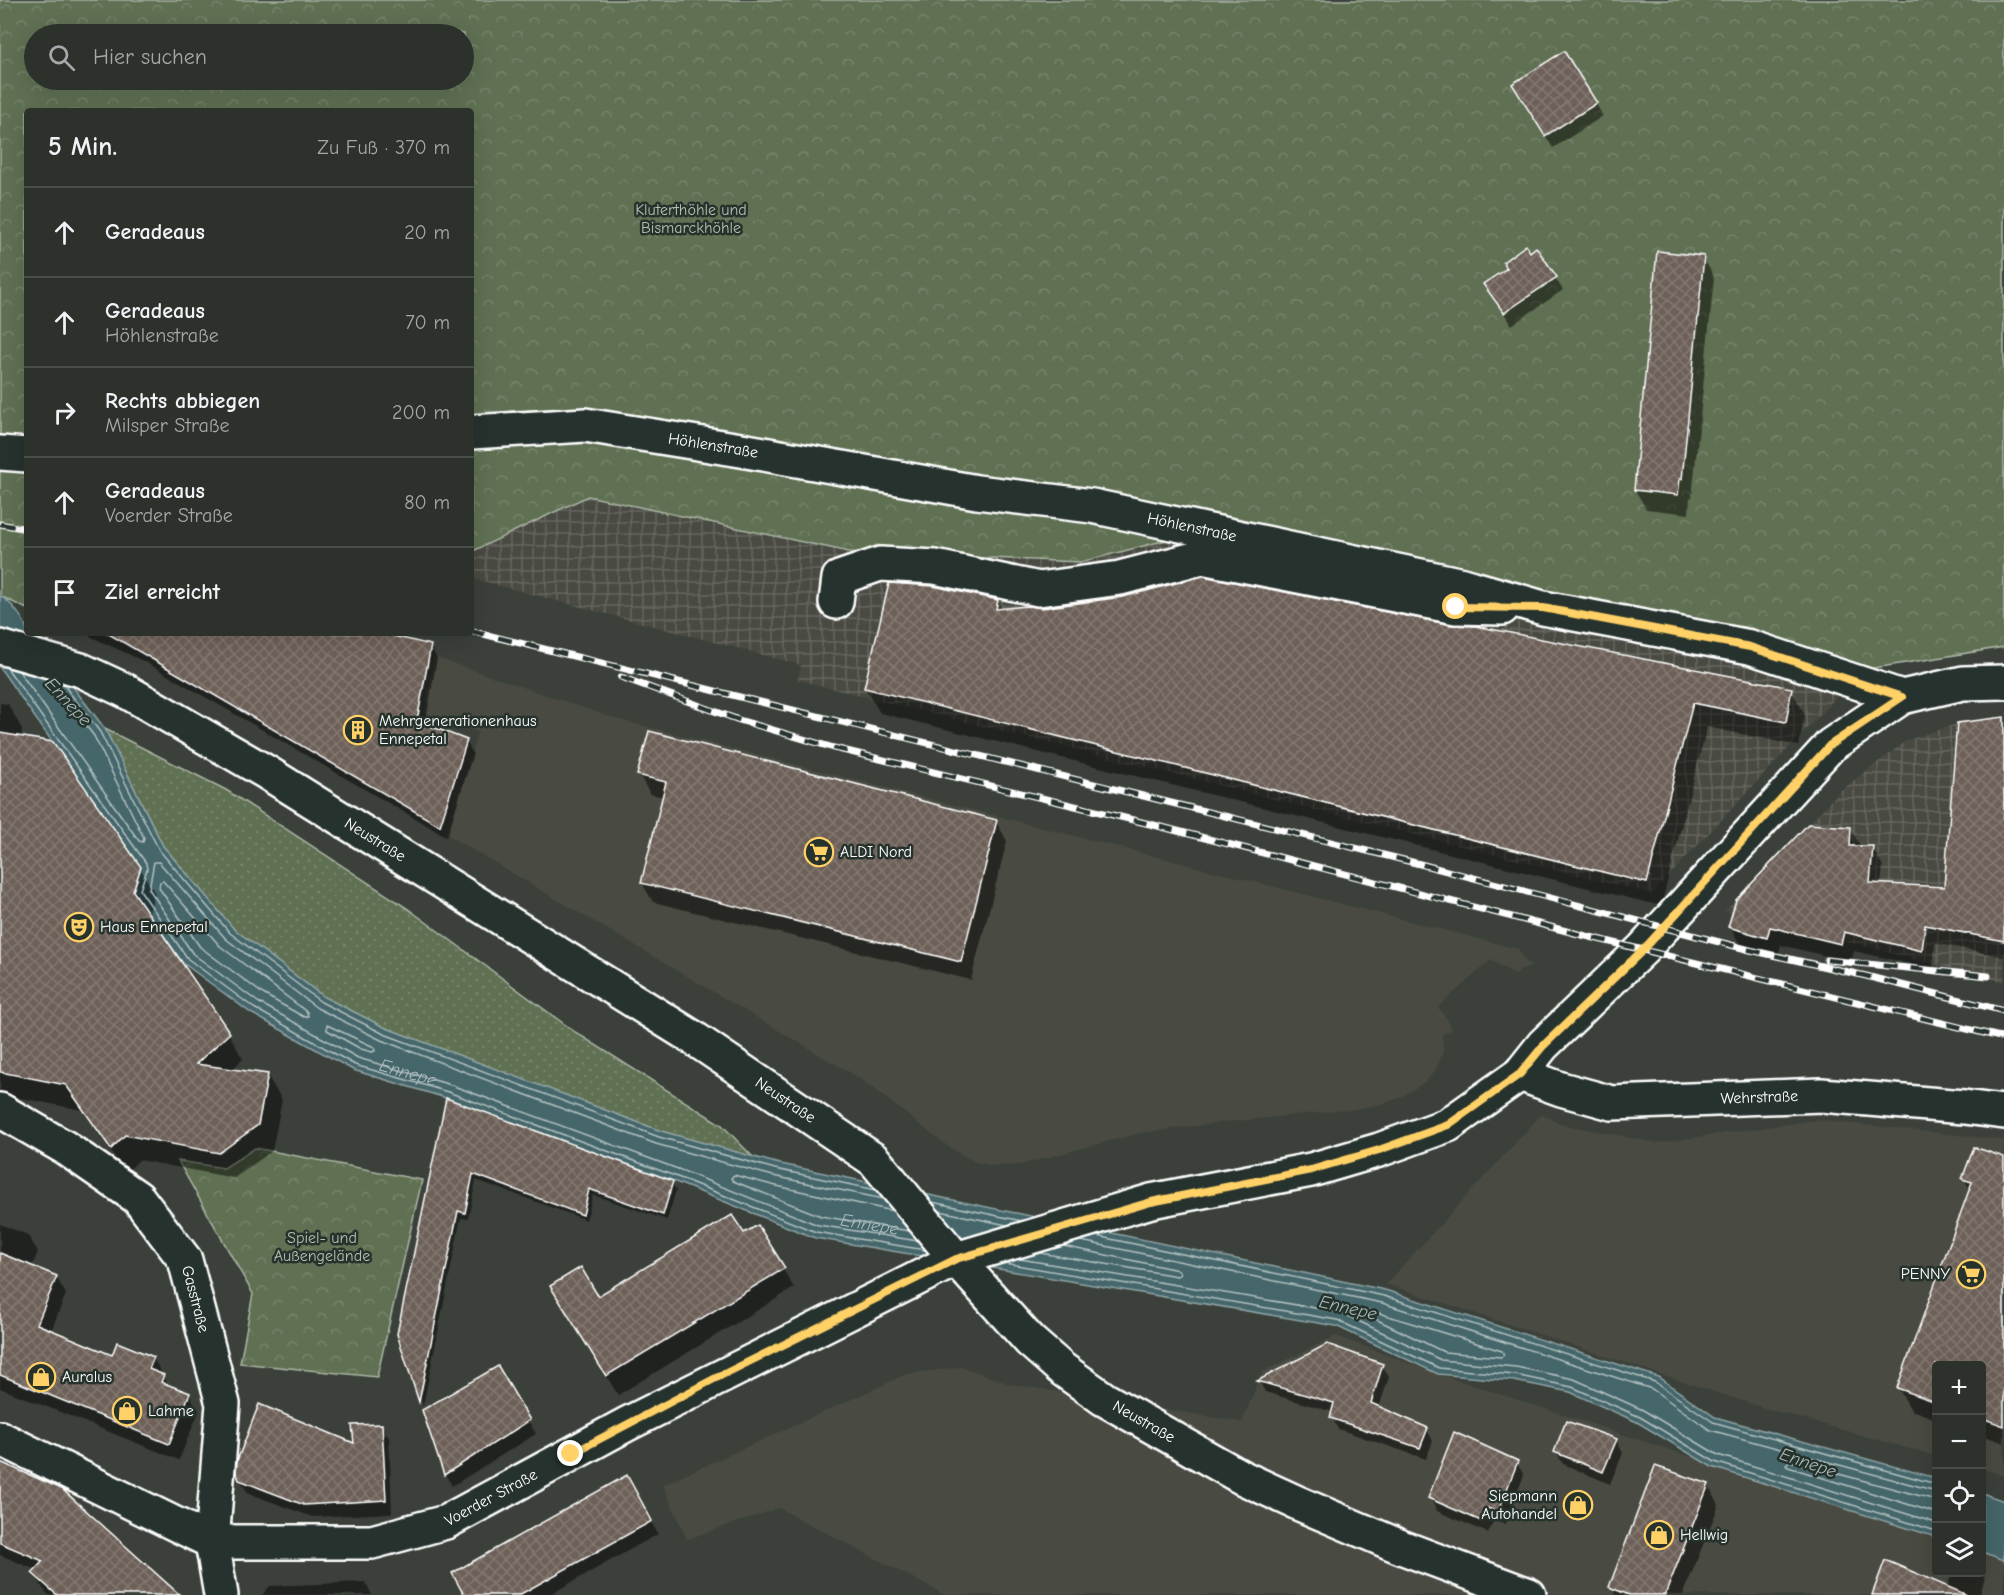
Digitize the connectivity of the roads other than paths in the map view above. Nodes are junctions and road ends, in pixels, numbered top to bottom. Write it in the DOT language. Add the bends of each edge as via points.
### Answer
graph roads {
  1 [pos="474,432"];
  2 [pos="0,453"];
  3 [pos="24,455"];
  4 [pos="836,602"];
  5 [pos="1543,608"];
  6 [pos="0,647"];
  7 [pos="2004,682"];
  8 [pos="1902,697"];
  9 [pos="1520,1074"];
  10 [pos="0,1110"];
  11 [pos="2004,1112"];
  12 [pos="956,1259"];
  13 [pos="0,1438"];
  14 [pos="212,1542"];
  15 [pos="221,1595"];
  16 [pos="1530,1595"];
  1 -- 5 [label="street, Höhlenstraße" via="585,425 977,492 1092,506 1463,585"];
  2 -- 3 [label="street"];
  4 -- 5 [label="street" via="839,578 880,564 934,567 1039,589 1120,578 1202,557 1456,607"];
  5 -- 8 [label="street, Höhlenstraße" via="1750,647"];
  6 -- 12 [label="street, Neustraße" via="81,670 126,691 370,835 692,1037 873,1160"];
  7 -- 8 [label="street" via="1963,683"];
  8 -- 9 [label="street, Voerder Straße" via="1830,745 1644,949 1543,1046"];
  9 -- 11 [label="street, Wehrstraße" via="1612,1103 1821,1095"];
  9 -- 12 [label="street, Voerder Straße" via="1448,1125 1379,1150 1311,1170 1151,1202"];
  10 -- 14 [label="street, Gasstraße" via="64,1147 138,1198 185,1260 223,1404"];
  12 -- 14 [label="street, Voerder Straße" via="627,1424 446,1522 372,1542"];
  12 -- 16 [label="street, Neustraße" via="1030,1341 1104,1399 1240,1477 1401,1546"];
  13 -- 14 [label="street, Voerder Straße"];
  14 -- 15 [label="street, Gasstraße"];
}
